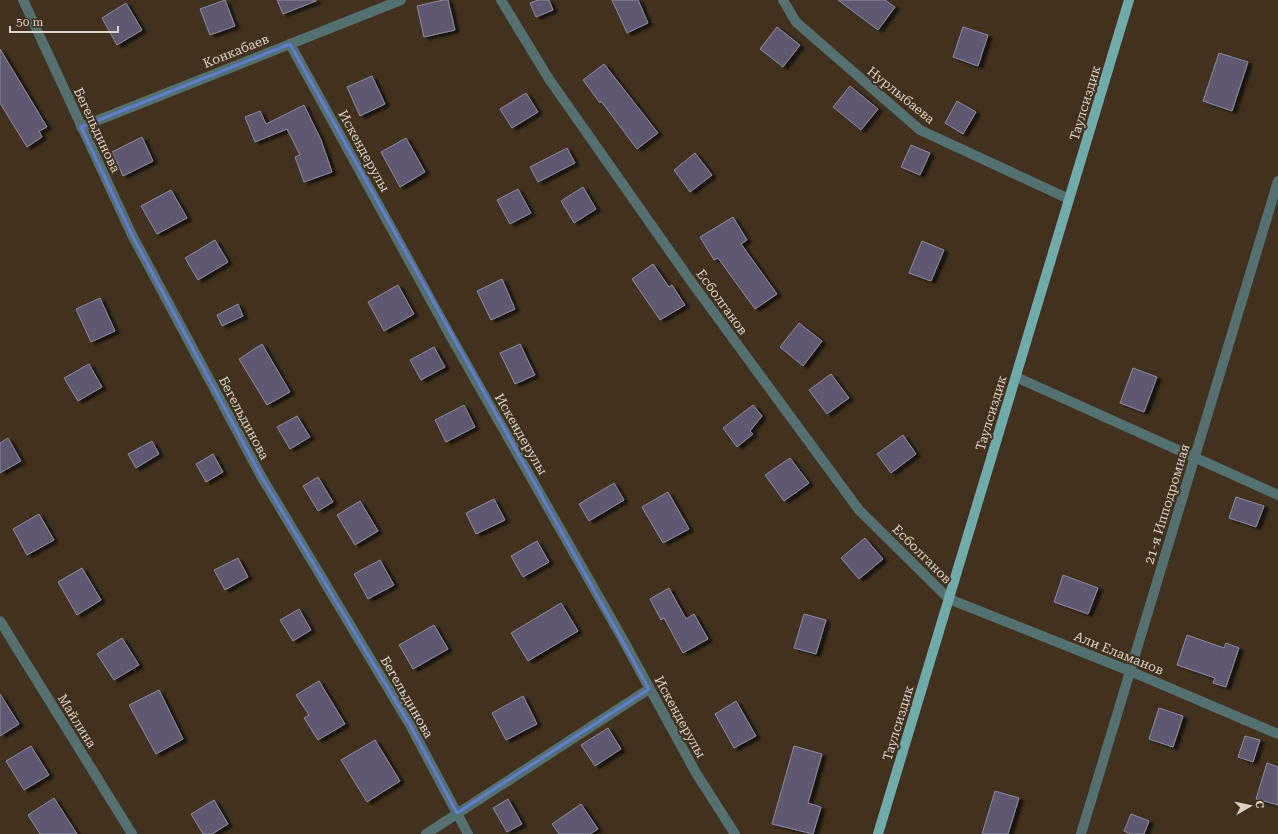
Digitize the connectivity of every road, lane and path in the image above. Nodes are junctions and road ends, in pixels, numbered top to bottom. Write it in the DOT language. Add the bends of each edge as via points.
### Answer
graph roads {
  1 [pos="22,0"];
  2 [pos="401,0"];
  3 [pos="501,0"];
  4 [pos="783,0"];
  5 [pos="1129,0"];
  6 [pos="290,44"];
  7 [pos="81,127"];
  8 [pos="1278,181"];
  9 [pos="1069,199"];
  10 [pos="1016,377"];
  11 [pos="1195,458"];
  12 [pos="1278,495"];
  13 [pos="949,599"];
  14 [pos="0,621"];
  15 [pos="1130,671"];
  16 [pos="650,689"];
  17 [pos="1278,734"];
  18 [pos="457,813"];
  19 [pos="132,834"];
  20 [pos="426,834"];
  21 [pos="468,834"];
  22 [pos="735,834"];
  23 [pos="878,834"];
  24 [pos="1081,834"];
  1 -- 7 [label="street, Бегельдинова"];
  2 -- 6 [label="street, Конкабаев"];
  3 -- 13 [label="street, Есболганов" via="549,79 690,280 859,510"];
  4 -- 9 [label="street, Нурлыбаева" via="796,22 920,130"];
  5 -- 9 [label="main road, Таулсиздик"];
  6 -- 7 [label="street, Конкабаев"];
  6 -- 16 [label="street, Искендерулы" via="451,338"];
  7 -- 18 [label="street, Бегельдинова" via="132,235 261,476 410,725"];
  8 -- 11 [label="street, 21-я Ипподромная"];
  9 -- 10 [label="main road, Таулсиздик"];
  10 -- 11 [label="street"];
  10 -- 13 [label="main road, Таулсиздик"];
  11 -- 12 [label="street"];
  11 -- 15 [label="street, 21-я Ипподромная"];
  13 -- 15 [label="street, Али Еламанов"];
  13 -- 23 [label="main road, Таулсиздик"];
  14 -- 19 [label="street, Майлина"];
  15 -- 17 [label="street, Али Еламанов"];
  15 -- 24 [label="street, 21-я Ипподромная"];
  16 -- 18 [label="street"];
  16 -- 22 [label="street, Искендерулы" via="696,773"];
  18 -- 20 [label="street"];
  18 -- 21 [label="street, Бегельдинова"];
}
